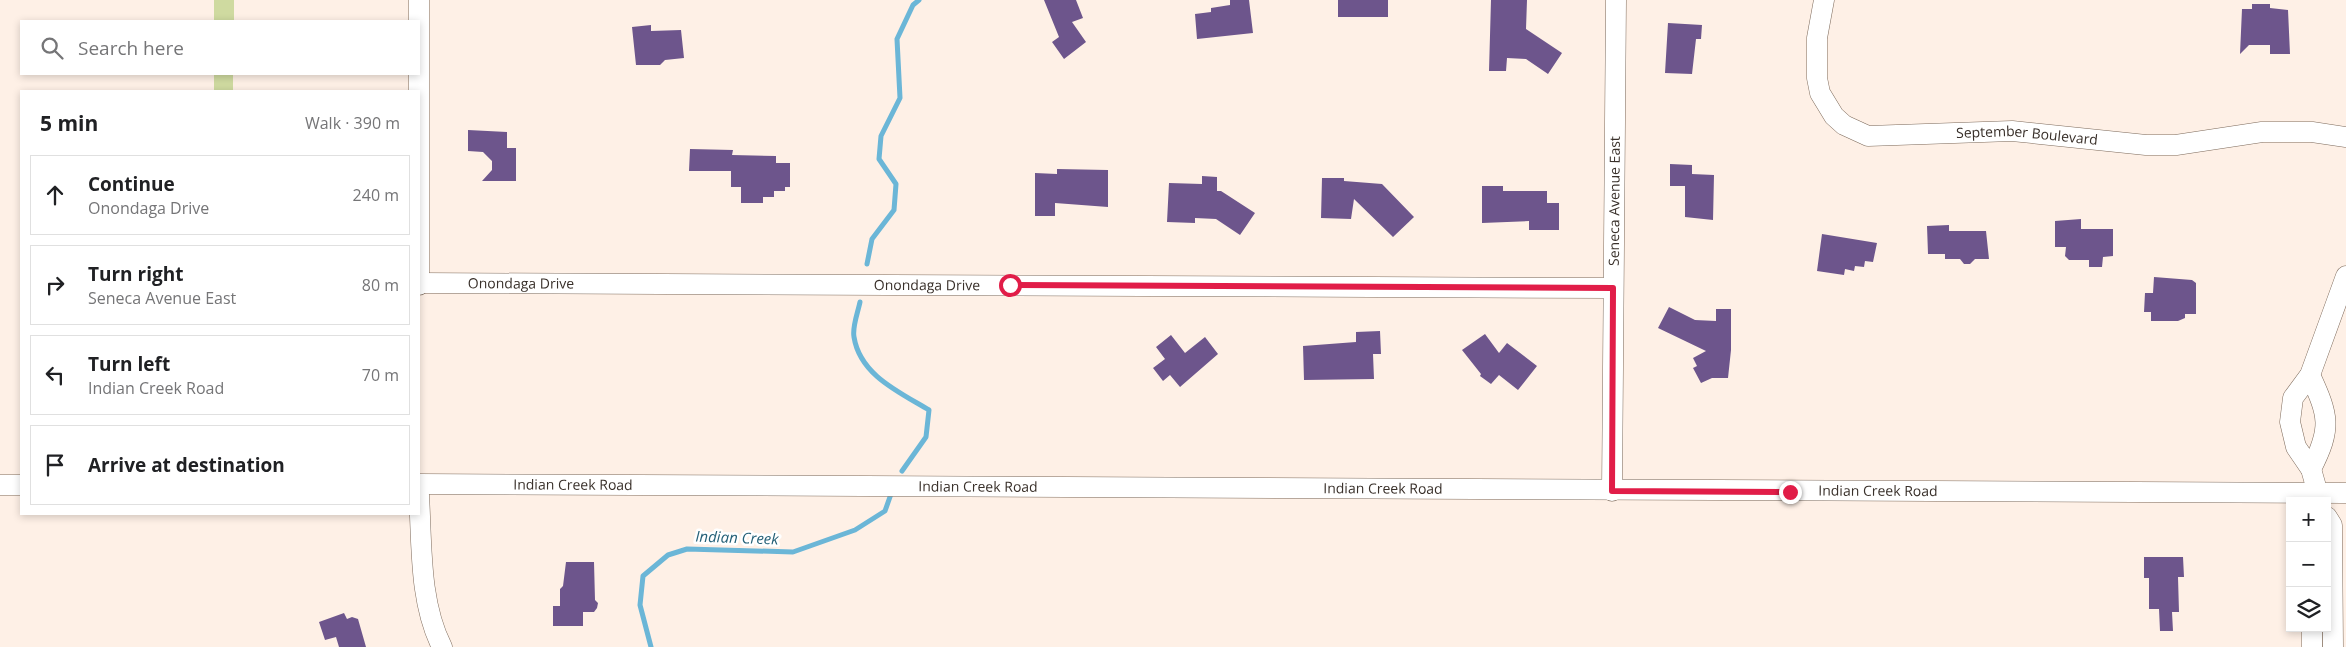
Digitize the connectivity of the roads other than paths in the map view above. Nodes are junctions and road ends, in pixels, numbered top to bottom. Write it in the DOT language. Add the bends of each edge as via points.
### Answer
graph roads {
  1 [pos="419,0"];
  2 [pos="1616,0"];
  3 [pos="1824,0"];
  4 [pos="419,20"];
  5 [pos="419,75"];
  6 [pos="419,90"];
  7 [pos="2346,137"];
  8 [pos="2346,276"];
  9 [pos="420,284"];
  10 [pos="1613,288"];
  11 [pos="2310,375"];
  12 [pos="2311,469"];
  13 [pos="0,484"];
  14 [pos="20,484"];
  15 [pos="420,484"];
  16 [pos="1612,491"];
  17 [pos="2346,493"];
  18 [pos="2319,497"];
  19 [pos="420,512"];
  20 [pos="2331,524"];
  21 [pos="2312,632"];
  22 [pos="442,647"];
  23 [pos="2312,647"];
  24 [pos="2333,647"];
  1 -- 4 [label="street"];
  2 -- 10 [label="street, Seneca Avenue East"];
  3 -- 7 [label="street, September Boulevard" via="1817,38 1820,93 1834,116 1844,125 1868,136 2012,131 2146,145 2176,145 2262,132 2312,132"];
  5 -- 6 [label="street"];
  8 -- 11 [label="street"];
  9 -- 10 [label="street, Onondaga Drive"];
  10 -- 16 [label="street, Seneca Avenue East"];
  11 -- 12 [label="street" via="2327,424 2321,450"];
  11 -- 12 [label="street" via="2293,398 2290,422 2296,447"];
  12 -- 18 [label="street"];
  13 -- 14 [label="street"];
  15 -- 16 [label="street, Indian Creek Road" via="1021,485"];
  16 -- 18 [label="street, Indian Creek Road"];
  17 -- 18 [label="street, Indian Creek Road"];
  19 -- 22 [label="street" via="424,579"];
  20 -- 24 [label="street"];
  21 -- 23 [label="street"];
}
